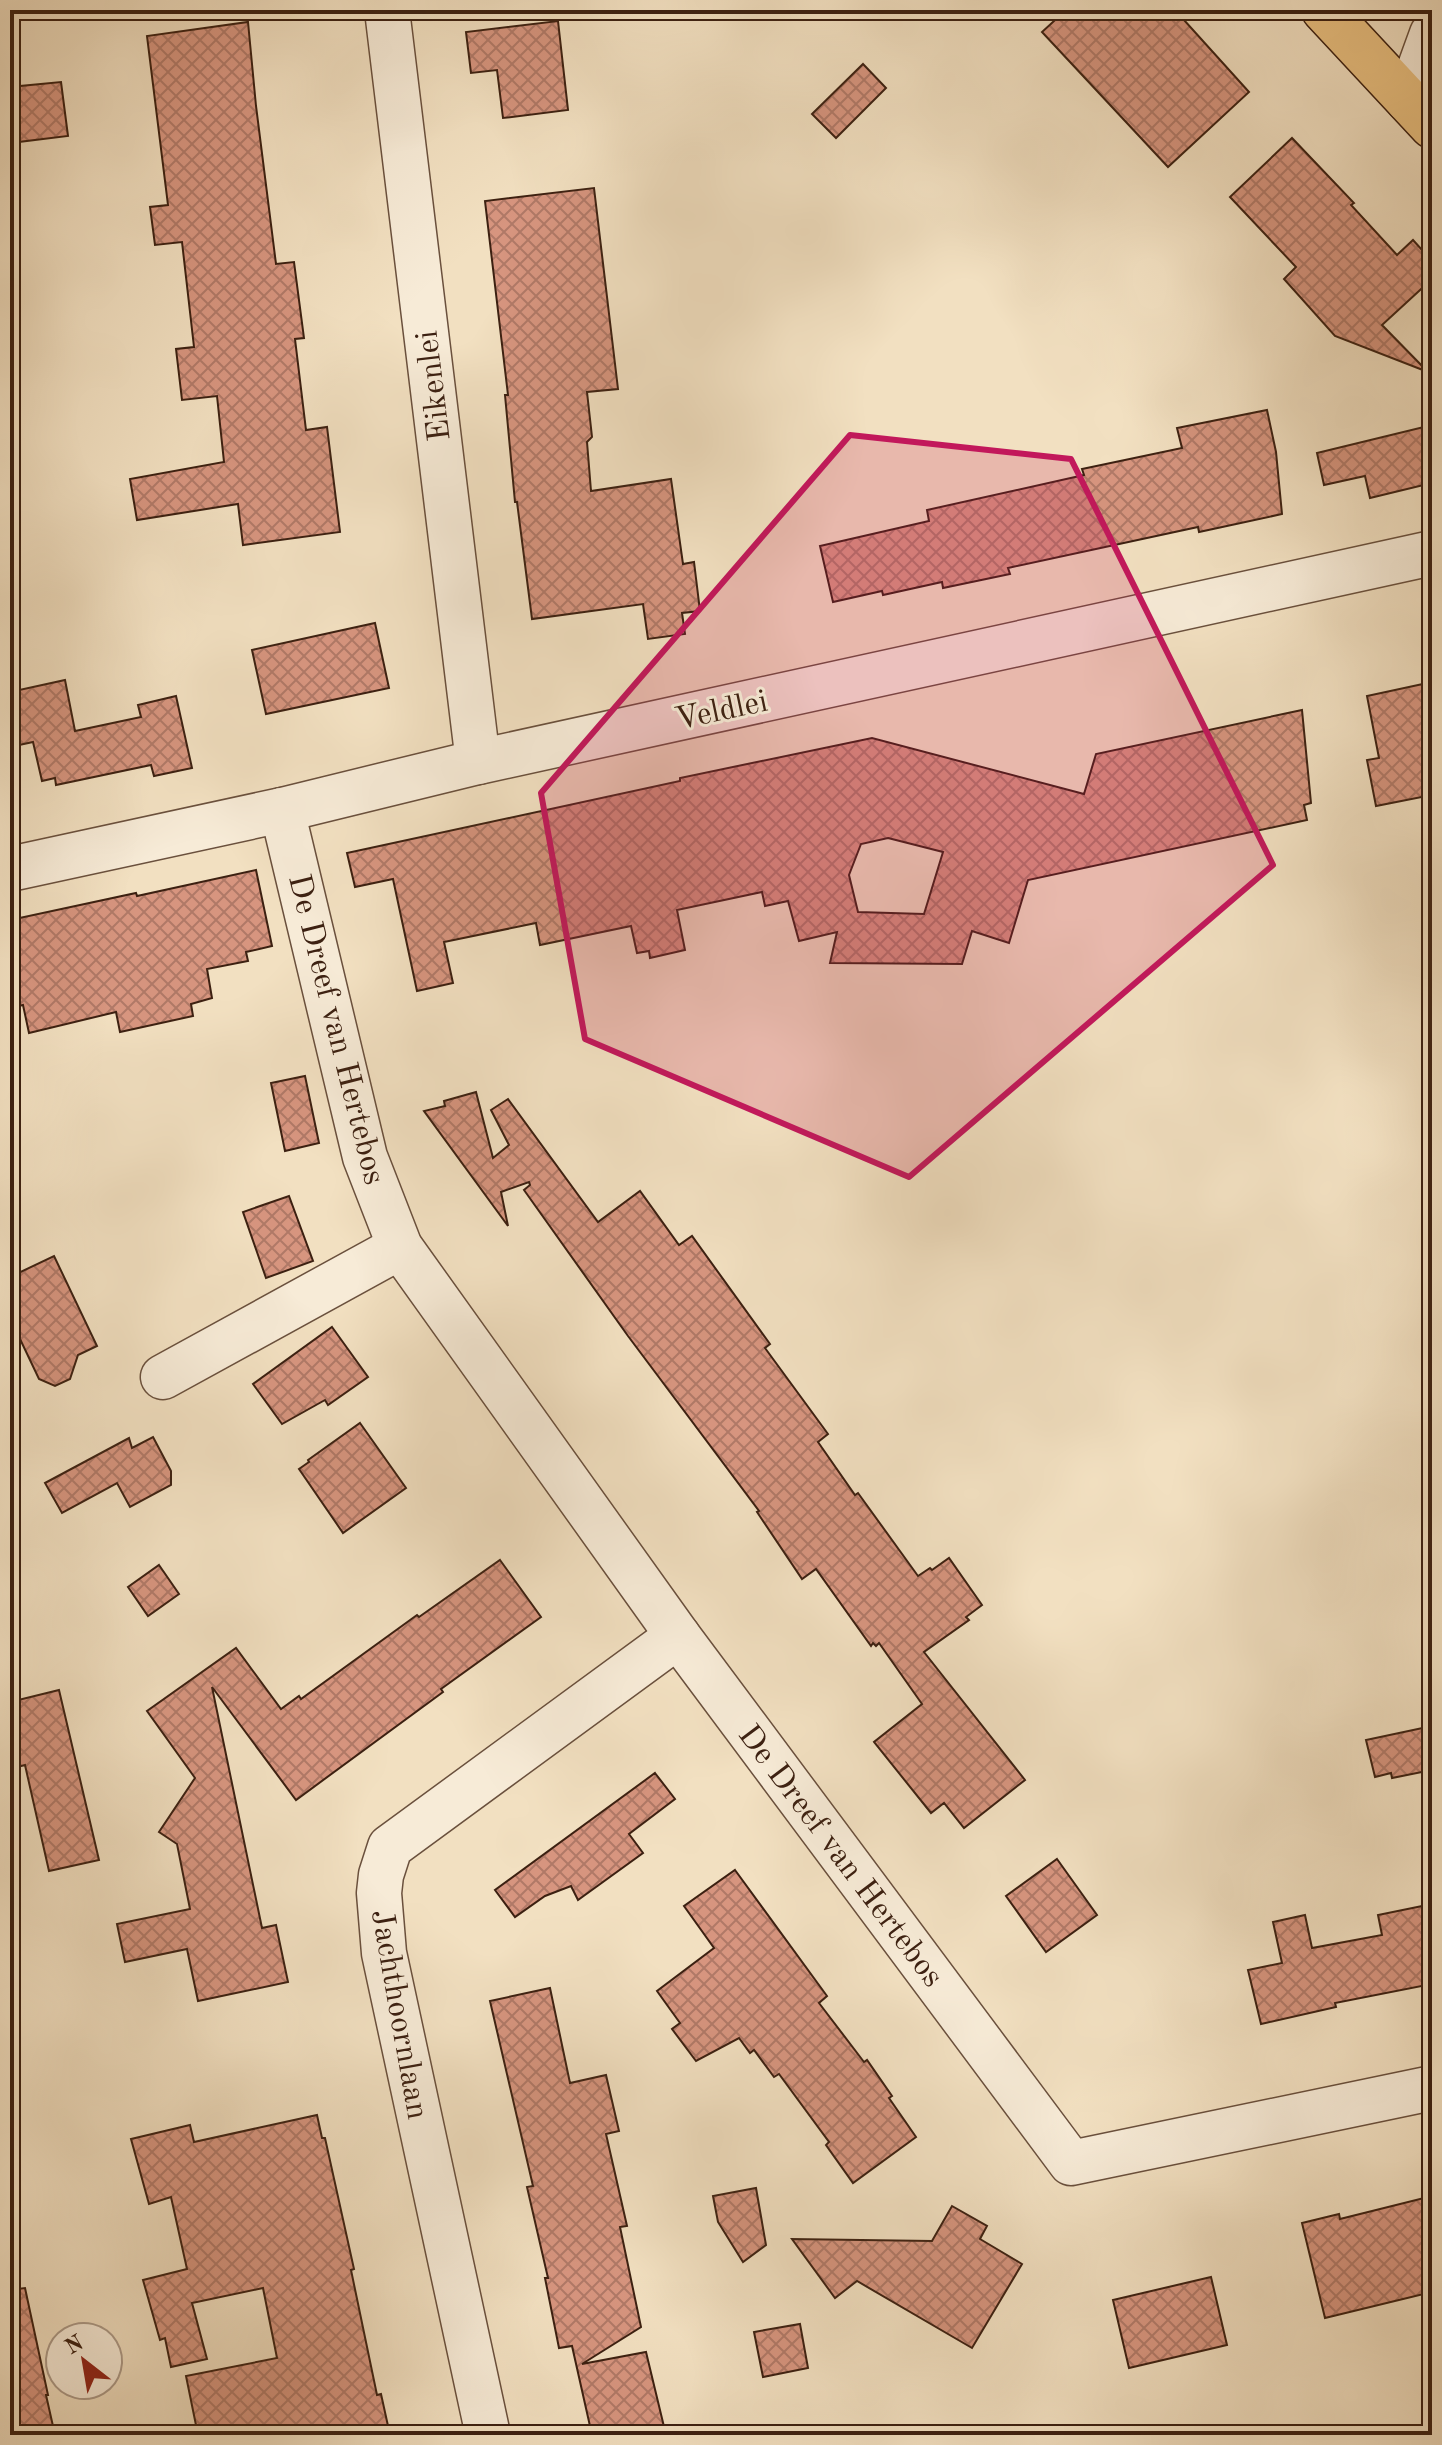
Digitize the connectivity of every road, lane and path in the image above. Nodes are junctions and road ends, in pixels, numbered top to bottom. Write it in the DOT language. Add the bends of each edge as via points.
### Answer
graph roads {
  1 [pos="387,10"];
  2 [pos="1324,10"];
  3 [pos="1432,34"];
  4 [pos="1420,113"];
  5 [pos="1432,553"];
  6 [pos="478,762"];
  7 [pos="282,810"];
  8 [pos="10,869"];
  9 [pos="400,1247"];
  10 [pos="163,1377"];
  11 [pos="678,1636"];
  12 [pos="1432,2088"];
  13 [pos="488,2435"];
  1 -- 6 [label="street, Eikenlei"];
  2 -- 4 [label="main road"];
  3 -- 4 [label="street"];
  5 -- 6 [label="street, Veldlei"];
  6 -- 7 [label="street, Veldlei"];
  7 -- 8 [label="street, Veldlei"];
  7 -- 9 [label="street, De Dreef van Hertebos" via="365,1157"];
  9 -- 10 [label="street"];
  9 -- 11 [label="street, De Dreef van Hertebos"];
  11 -- 12 [label="street, De Dreef van Hertebos" via="1071,2163"];
  11 -- 13 [label="street, Jachthoornlaan" via="390,1847 381,1875 384,1953"];
}
